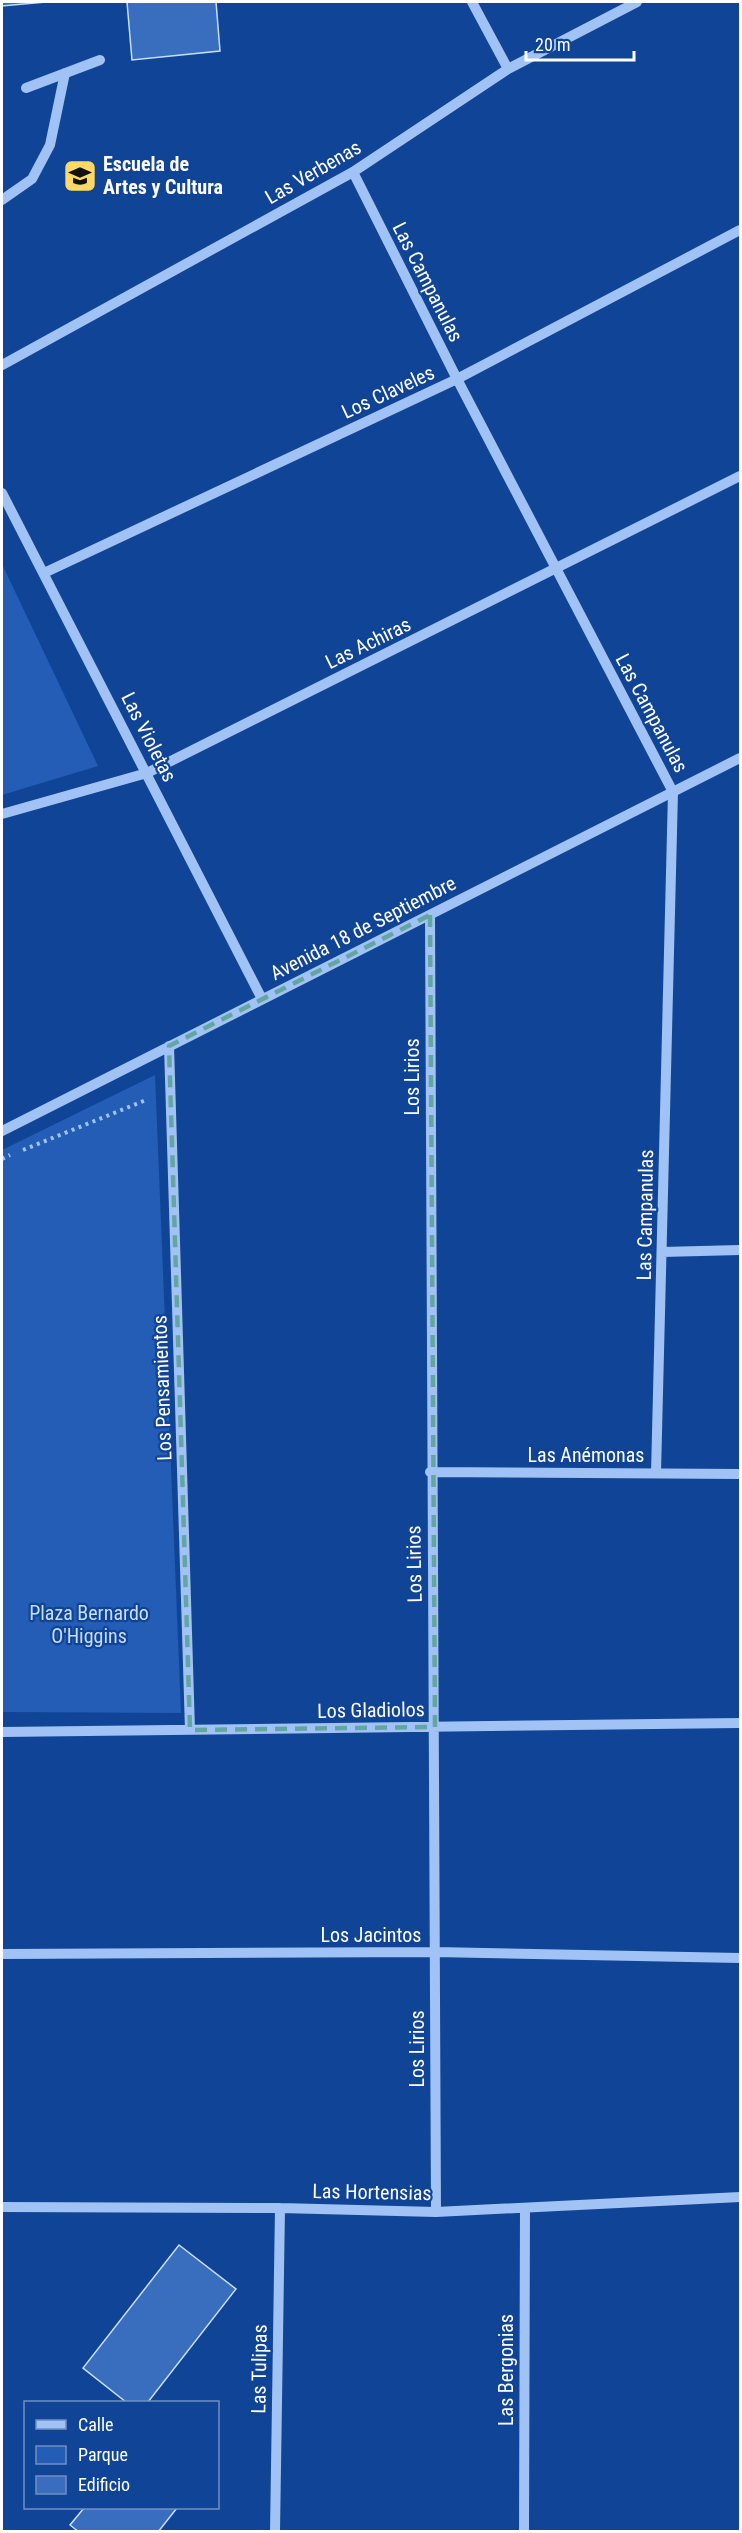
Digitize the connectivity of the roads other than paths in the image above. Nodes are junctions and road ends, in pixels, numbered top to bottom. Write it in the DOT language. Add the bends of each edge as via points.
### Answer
graph roads {
  1 [pos="472,2"];
  2 [pos="637,2"];
  3 [pos="100,60"];
  4 [pos="508,69"];
  5 [pos="65,73"];
  6 [pos="26,88"];
  7 [pos="353,172"];
  8 [pos="2,200"];
  9 [pos="741,230"];
  10 [pos="2,365"];
  11 [pos="457,379"];
  12 [pos="741,476"];
  13 [pos="2,493"];
  14 [pos="557,569"];
  15 [pos="44,573"];
  16 [pos="741,758"];
  17 [pos="147,773"];
  18 [pos="673,792"];
  19 [pos="2,814"];
  20 [pos="430,915"];
  21 [pos="261,999"];
  22 [pos="169,1046"];
  23 [pos="2,1131"];
  24 [pos="741,1250"];
  25 [pos="662,1252"];
  26 [pos="430,1472"];
  27 [pos="656,1473"];
  28 [pos="741,1474"];
  29 [pos="741,1723"];
  30 [pos="435,1727"];
  31 [pos="190,1730"];
  32 [pos="2,1732"];
  33 [pos="435,1952"];
  34 [pos="2,1954"];
  35 [pos="741,1958"];
  36 [pos="741,2197"];
  37 [pos="2,2207"];
  38 [pos="280,2208"];
  39 [pos="525,2208"];
  40 [pos="436,2212"];
  41 [pos="275,2532"];
  42 [pos="524,2532"];
  1 -- 4 [label="street"];
  2 -- 4 [label="street, Las Verbenas"];
  3 -- 5 [label="street"];
  4 -- 7 [label="street, Las Verbenas"];
  5 -- 6 [label="street"];
  5 -- 8 [label="street" via="50,145 32,179"];
  7 -- 10 [label="street, Las Verbenas"];
  7 -- 11 [label="street, Las Campanulas"];
  9 -- 11 [label="street, Los Claveles"];
  11 -- 14 [label="street, Las Campanulas"];
  11 -- 15 [label="street, Los Claveles"];
  12 -- 14 [label="street, Las Achiras"];
  13 -- 15 [label="street, Las Violetas"];
  14 -- 17 [label="street, Las Achiras"];
  14 -- 18 [label="street, Las Campanulas"];
  15 -- 17 [label="street, Las Violetas"];
  16 -- 18 [label="street, Avenida 18 de Septiembre"];
  17 -- 19 [label="street, Las Achiras"];
  17 -- 21 [label="street, Las Violetas"];
  18 -- 20 [label="street, Avenida 18 de Septiembre"];
  18 -- 25 [label="street, Las Campanulas"];
  20 -- 21 [label="street, Avenida 18 de Septiembre"];
  20 -- 26 [label="street, Los Lirios"];
  21 -- 22 [label="street, Avenida 18 de Septiembre"];
  22 -- 23 [label="street, Avenida 18 de Septiembre"];
  22 -- 31 [label="street, Los Pensamientos"];
  24 -- 25 [label="street"];
  25 -- 27 [label="street, Las Campanulas"];
  26 -- 27 [label="street, Las Anémonas"];
  26 -- 30 [label="street, Los Lirios"];
  27 -- 28 [label="street, Las Anémonas"];
  29 -- 30 [label="street, Los Gladiolos"];
  30 -- 31 [label="street, Los Gladiolos"];
  30 -- 33 [label="street, Los Lirios"];
  31 -- 32 [label="street, Los Gladiolos"];
  33 -- 34 [label="street, Los Jacintos"];
  33 -- 35 [label="street, Los Jacintos"];
  33 -- 40 [label="street, Los Lirios"];
  36 -- 39 [label="street, Las Hortensias"];
  37 -- 38 [label="street, Las Hortensias"];
  38 -- 40 [label="street, Las Hortensias"];
  38 -- 41 [label="street, Las Tulipas"];
  39 -- 40 [label="street, Las Hortensias"];
  39 -- 42 [label="street, Las Bergonias"];
}
